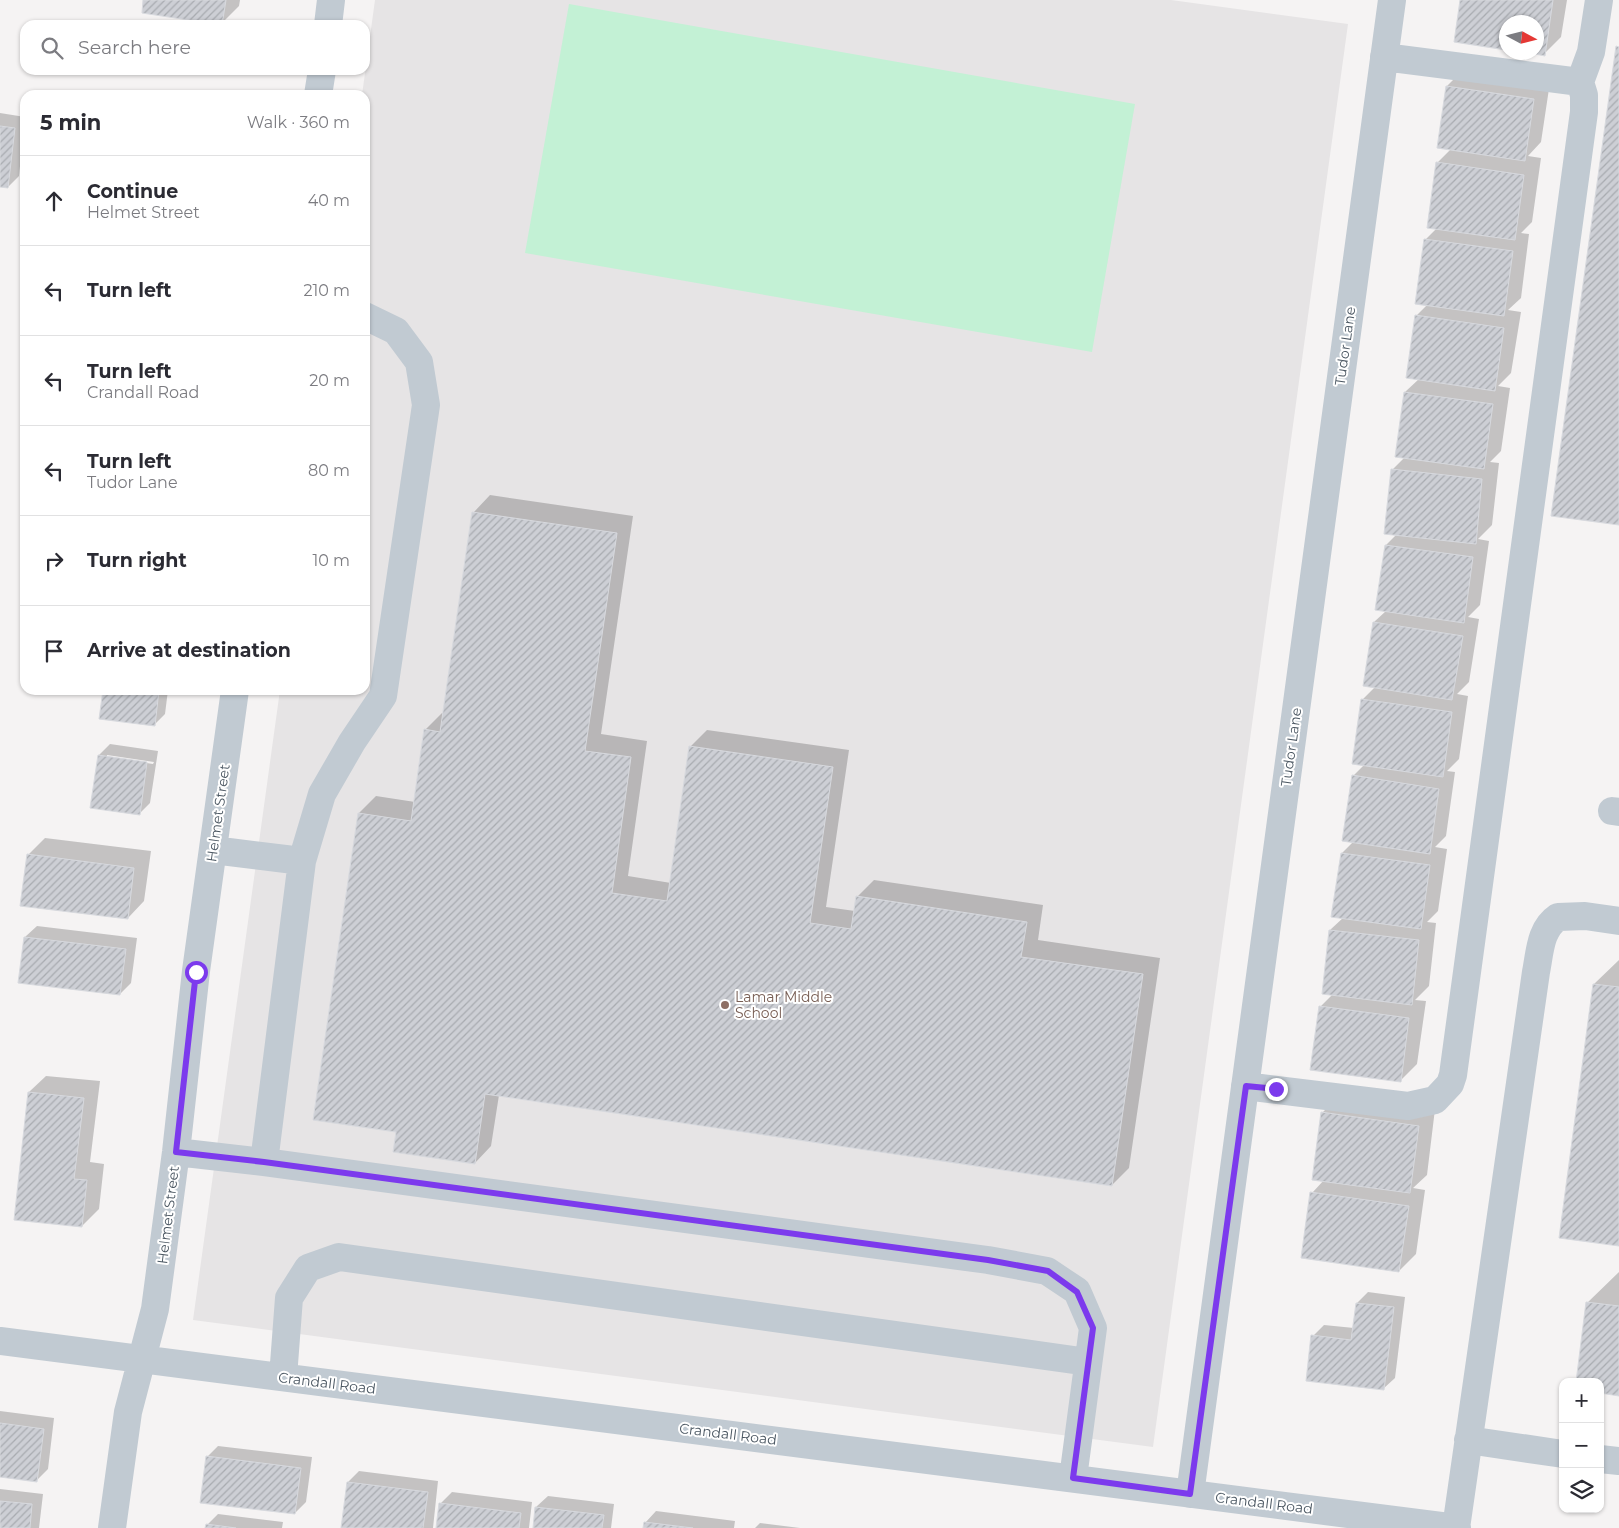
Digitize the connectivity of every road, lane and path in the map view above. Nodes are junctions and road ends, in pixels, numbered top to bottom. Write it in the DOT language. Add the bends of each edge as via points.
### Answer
graph roads {
  1 [pos="331,0"];
  2 [pos="1392,0"];
  3 [pos="1599,0"];
  4 [pos="329,20"];
  5 [pos="1384,57"];
  6 [pos="321,75"];
  7 [pos="1580,82"];
  8 [pos="319,90"];
  9 [pos="370,319"];
  10 [pos="234,695"];
  11 [pos="213,850"];
  12 [pos="302,861"];
  13 [pos="1619,921"];
  14 [pos="1246,1086"];
  15 [pos="176,1152"];
  16 [pos="264,1162"];
  17 [pos="0,1341"];
  18 [pos="144,1359"];
  19 [pos="1088,1362"];
  20 [pos="284,1377"];
  21 [pos="1468,1440"];
  22 [pos="1559,1453"];
  23 [pos="1604,1459"];
  24 [pos="1619,1461"];
  25 [pos="1073,1478"];
  26 [pos="1190,1494"];
  27 [pos="112,1528"];
  28 [pos="1456,1528"];
  1 -- 4 [label="street"];
  2 -- 5 [label="street, Tudor Lane"];
  3 -- 7 [label="street" via="1592,52"];
  5 -- 7 [label="street"];
  5 -- 14 [label="street, Tudor Lane"];
  6 -- 8 [label="street"];
  7 -- 14 [label="street" via="1584,112 1450,1084 1435,1100 1408,1106"];
  9 -- 12 [label="street" via="396,332 419,362 426,405 383,696 322,794"];
  10 -- 11 [label="street, Helmet Street"];
  11 -- 12 [label="street"];
  11 -- 15 [label="street, Helmet Street"];
  12 -- 16 [label="street"];
  13 -- 21 [label="street" via="1558,916 1546,927 1543,935"];
  14 -- 26 [label="street, Tudor Lane"];
  15 -- 16 [label="street"];
  15 -- 18 [label="street, Helmet Street" via="155,1309"];
  16 -- 19 [label="street" via="1048,1271 1077,1292 1081,1300 1093,1328"];
  17 -- 18 [label="street, Crandall Road"];
  18 -- 20 [label="street, Crandall Road"];
  18 -- 27 [label="street, Helmet Street" via="128,1412"];
  19 -- 20 [label="street" via="339,1258 308,1268 289,1298"];
  19 -- 25 [label="street"];
  20 -- 25 [label="street, Crandall Road"];
  21 -- 22 [label="street"];
  21 -- 28 [label="street"];
  23 -- 24 [label="street"];
  25 -- 26 [label="street, Crandall Road"];
  26 -- 28 [label="street, Crandall Road"];
}
